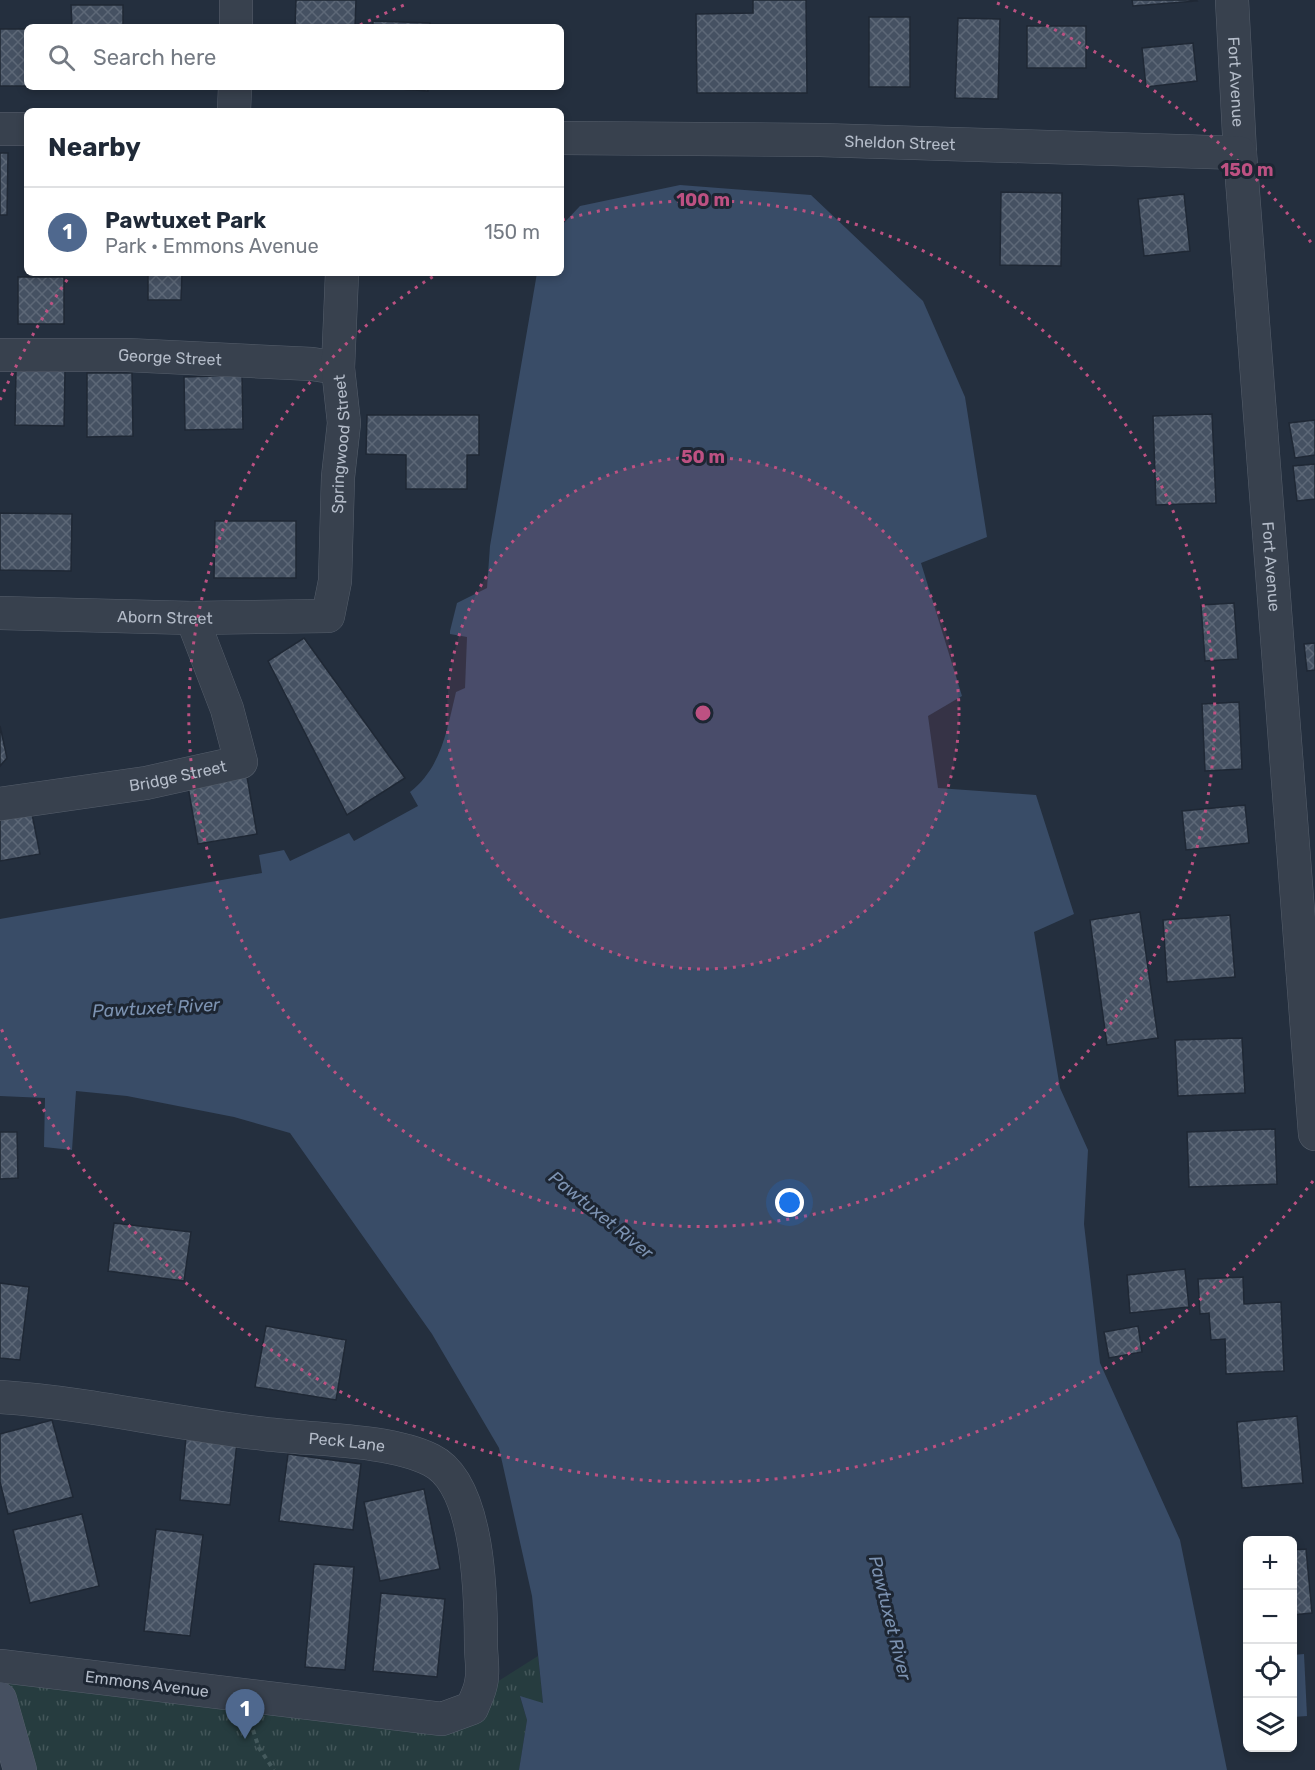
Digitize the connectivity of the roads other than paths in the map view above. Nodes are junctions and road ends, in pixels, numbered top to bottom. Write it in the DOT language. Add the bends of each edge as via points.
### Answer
graph roads {
  1 [pos="236,0"];
  2 [pos="1232,0"];
  3 [pos="236,24"];
  4 [pos="235,90"];
  5 [pos="234,108"];
  6 [pos="0,129"];
  7 [pos="24,129"];
  8 [pos="564,138"];
  9 [pos="1240,153"];
  10 [pos="342,276"];
  11 [pos="0,355"];
  12 [pos="338,368"];
  13 [pos="0,613"];
  14 [pos="328,616"];
  15 [pos="192,618"];
  16 [pos="0,804"];
  17 [pos="1310,983"];
  18 [pos="1315,1134"];
  19 [pos="0,1397"];
  20 [pos="0,1666"];
  21 [pos="0,1700"];
  22 [pos="472,1708"];
  23 [pos="20,1770"];
  1 -- 3 [label="street"];
  2 -- 9 [label="street, Fort Avenue"];
  4 -- 5 [label="street"];
  6 -- 7 [label="street"];
  8 -- 9 [label="street, Sheldon Street" via="820,140"];
  9 -- 17 [label="street, Fort Avenue"];
  10 -- 12 [label="street, Springwood Street"];
  11 -- 12 [label="street, George Street" via="127,355 312,363"];
  12 -- 14 [label="street, Springwood Street" via="344,423 335,581"];
  13 -- 15 [label="street, Aborn Street"];
  14 -- 15 [label="street, Aborn Street"];
  15 -- 16 [label="street, Bridge Street" via="227,709 241,762 146,783"];
  17 -- 18 [label="street, Fort Avenue"];
  19 -- 22 [label="street, Peck Lane" via="61,1401 263,1434 397,1448 432,1460 449,1475 462,1498 472,1531 482,1682"];
  20 -- 22 [label="street, Emmons Avenue" via="442,1719"];
  21 -- 23 [label="street"];
}
